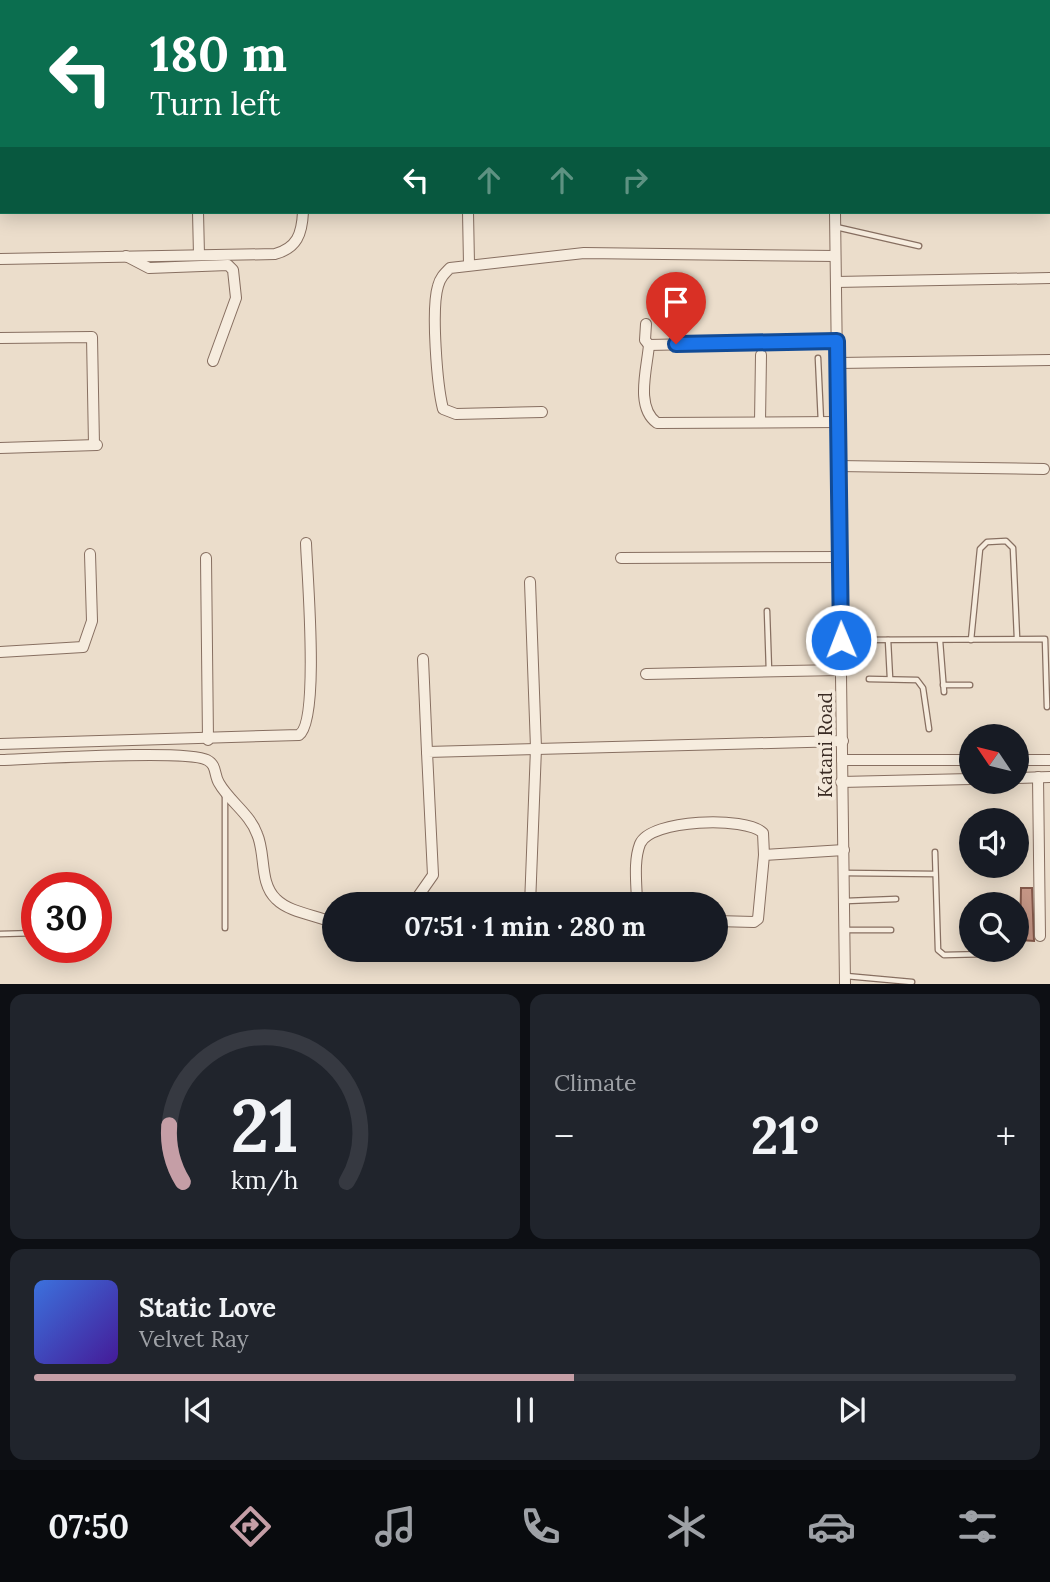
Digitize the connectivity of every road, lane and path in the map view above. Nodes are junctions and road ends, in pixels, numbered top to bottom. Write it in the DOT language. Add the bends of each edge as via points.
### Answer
graph roads {
  1 [pos="198,214"];
  2 [pos="303,214"];
  3 [pos="468,214"];
  4 [pos="835,214"];
  5 [pos="835,226"];
  6 [pos="919,246"];
  7 [pos="199,255"];
  8 [pos="126,256"];
  9 [pos="835,256"];
  10 [pos="0,258"];
  11 [pos="469,264"];
  12 [pos="1050,278"];
  13 [pos="835,282"];
  14 [pos="646,324"];
  15 [pos="0,338"];
  16 [pos="837,341"];
  17 [pos="649,345"];
  18 [pos="761,355"];
  19 [pos="818,358"];
  20 [pos="1050,360"];
  21 [pos="213,361"];
  22 [pos="838,363"];
  23 [pos="542,412"];
  24 [pos="760,422"];
  25 [pos="821,422"];
  26 [pos="837,422"];
  27 [pos="0,448"];
  28 [pos="837,466"];
  29 [pos="1045,469"];
  30 [pos="306,543"];
  31 [pos="90,554"];
  32 [pos="839,557"];
  33 [pos="206,558"];
  34 [pos="621,558"];
  35 [pos="530,582"];
  36 [pos="767,611"];
  37 [pos="1017,638"];
  38 [pos="841,640"];
  39 [pos="888,640"];
  40 [pos="971,640"];
  41 [pos="940,641"];
  42 [pos="0,652"];
  43 [pos="423,659"];
  44 [pos="841,670"];
  45 [pos="769,671"];
  46 [pos="646,674"];
  47 [pos="890,678"];
  48 [pos="869,679"];
  49 [pos="943,685"];
  50 [pos="970,685"];
  51 [pos="944,692"];
  52 [pos="1047,707"];
  53 [pos="929,729"];
  54 [pos="208,740"];
  55 [pos="844,741"];
  56 [pos="0,744"];
  57 [pos="536,748"];
  58 [pos="427,752"];
  59 [pos="0,760"];
  60 [pos="842,760"];
  61 [pos="959,760"];
  62 [pos="1029,760"];
  63 [pos="1050,761"];
  64 [pos="1029,777"];
  65 [pos="1038,777"];
  66 [pos="1050,777"];
  67 [pos="959,779"];
  68 [pos="841,782"];
  69 [pos="225,791"];
  70 [pos="844,850"];
  71 [pos="935,852"];
  72 [pos="764,855"];
  73 [pos="845,873"];
  74 [pos="935,874"];
  75 [pos="421,892"];
  76 [pos="530,892"];
  77 [pos="637,892"];
  78 [pos="896,899"];
  79 [pos="845,901"];
  80 [pos="322,919"];
  81 [pos="728,922"];
  82 [pos="225,928"];
  83 [pos="845,930"];
  84 [pos="891,930"];
  85 [pos="21,933"];
  86 [pos="0,934"];
  87 [pos="1040,936"];
  88 [pos="959,953"];
  89 [pos="845,980"];
  90 [pos="912,982"];
  1 -- 7 [label="street"];
  2 -- 7 [label="street" via="297,242 288,250"];
  3 -- 11 [label="street"];
  4 -- 5 [label="street, Katani Road"];
  5 -- 6 [label="lane"];
  5 -- 9 [label="street, Katani Road"];
  7 -- 8 [label="street"];
  8 -- 10 [label="street"];
  8 -- 21 [label="street" via="149,268 228,265 233,270 236,298"];
  9 -- 11 [label="street" via="584,253"];
  9 -- 13 [label="street, Katani Road"];
  11 -- 23 [label="street" via="450,268 437,289 443,409 456,414"];
  12 -- 13 [label="street"];
  13 -- 16 [label="street, Katani Road"];
  14 -- 17 [label="street"];
  15 -- 27 [label="street" via="92,337 97,445"];
  16 -- 17 [label="street"];
  16 -- 22 [label="street, Katani Road"];
  17 -- 24 [label="street" via="644,399 657,424"];
  18 -- 24 [label="street"];
  19 -- 25 [label="lane"];
  20 -- 22 [label="street"];
  22 -- 26 [label="street, Katani Road"];
  24 -- 25 [label="street"];
  25 -- 26 [label="street"];
  26 -- 28 [label="street, Katani Road"];
  28 -- 29 [label="street"];
  28 -- 32 [label="street, Katani Road"];
  30 -- 54 [label="street" via="311,685 304,732 290,738"];
  31 -- 42 [label="street" via="92,621 83,647"];
  32 -- 34 [label="street"];
  32 -- 38 [label="street, Katani Road"];
  33 -- 54 [label="street"];
  35 -- 57 [label="street"];
  36 -- 45 [label="lane"];
  37 -- 40 [label="lane"];
  37 -- 40 [label="lane" via="1013,548 1006,541 987,542 980,549"];
  37 -- 52 [label="lane" via="1045,639"];
  38 -- 39 [label="lane"];
  38 -- 44 [label="street, Katani Road"];
  39 -- 41 [label="lane"];
  39 -- 47 [label="lane"];
  40 -- 41 [label="lane"];
  41 -- 49 [label="lane"];
  43 -- 58 [label="street"];
  44 -- 45 [label="street"];
  44 -- 55 [label="street, Katani Road"];
  45 -- 46 [label="street"];
  47 -- 48 [label="lane"];
  47 -- 53 [label="lane" via="917,680 923,688"];
  49 -- 50 [label="lane"];
  49 -- 51 [label="lane"];
  54 -- 56 [label="street"];
  55 -- 57 [label="street"];
  55 -- 60 [label="street, Katani Road"];
  57 -- 58 [label="street"];
  57 -- 76 [label="street"];
  58 -- 75 [label="street" via="433,875"];
  59 -- 69 [label="street" via="198,757 213,764"];
  60 -- 61 [label="street"];
  60 -- 68 [label="street, Katani Road"];
  62 -- 63 [label="street"];
  64 -- 65 [label="street"];
  65 -- 66 [label="street"];
  65 -- 87 [label="street"];
  67 -- 68 [label="street"];
  68 -- 70 [label="street, Katani Road"];
  69 -- 80 [label="street" via="257,832 266,882 274,897 287,907"];
  69 -- 82 [label="lane"];
  70 -- 72 [label="street"];
  70 -- 73 [label="street, Katani Road"];
  71 -- 74 [label="lane"];
  72 -- 77 [label="street" via="763,834 754,826 712,822 662,828 647,834 640,844"];
  72 -- 81 [label="street" via="758,919"];
  73 -- 74 [label="lane"];
  73 -- 79 [label="street, Katani Road"];
  74 -- 88 [label="lane" via="940,953"];
  78 -- 79 [label="lane"];
  79 -- 83 [label="street, Katani Road"];
  83 -- 84 [label="lane"];
  83 -- 89 [label="street, Katani Road"];
  85 -- 86 [label="lane"];
  89 -- 90 [label="lane"];
}
